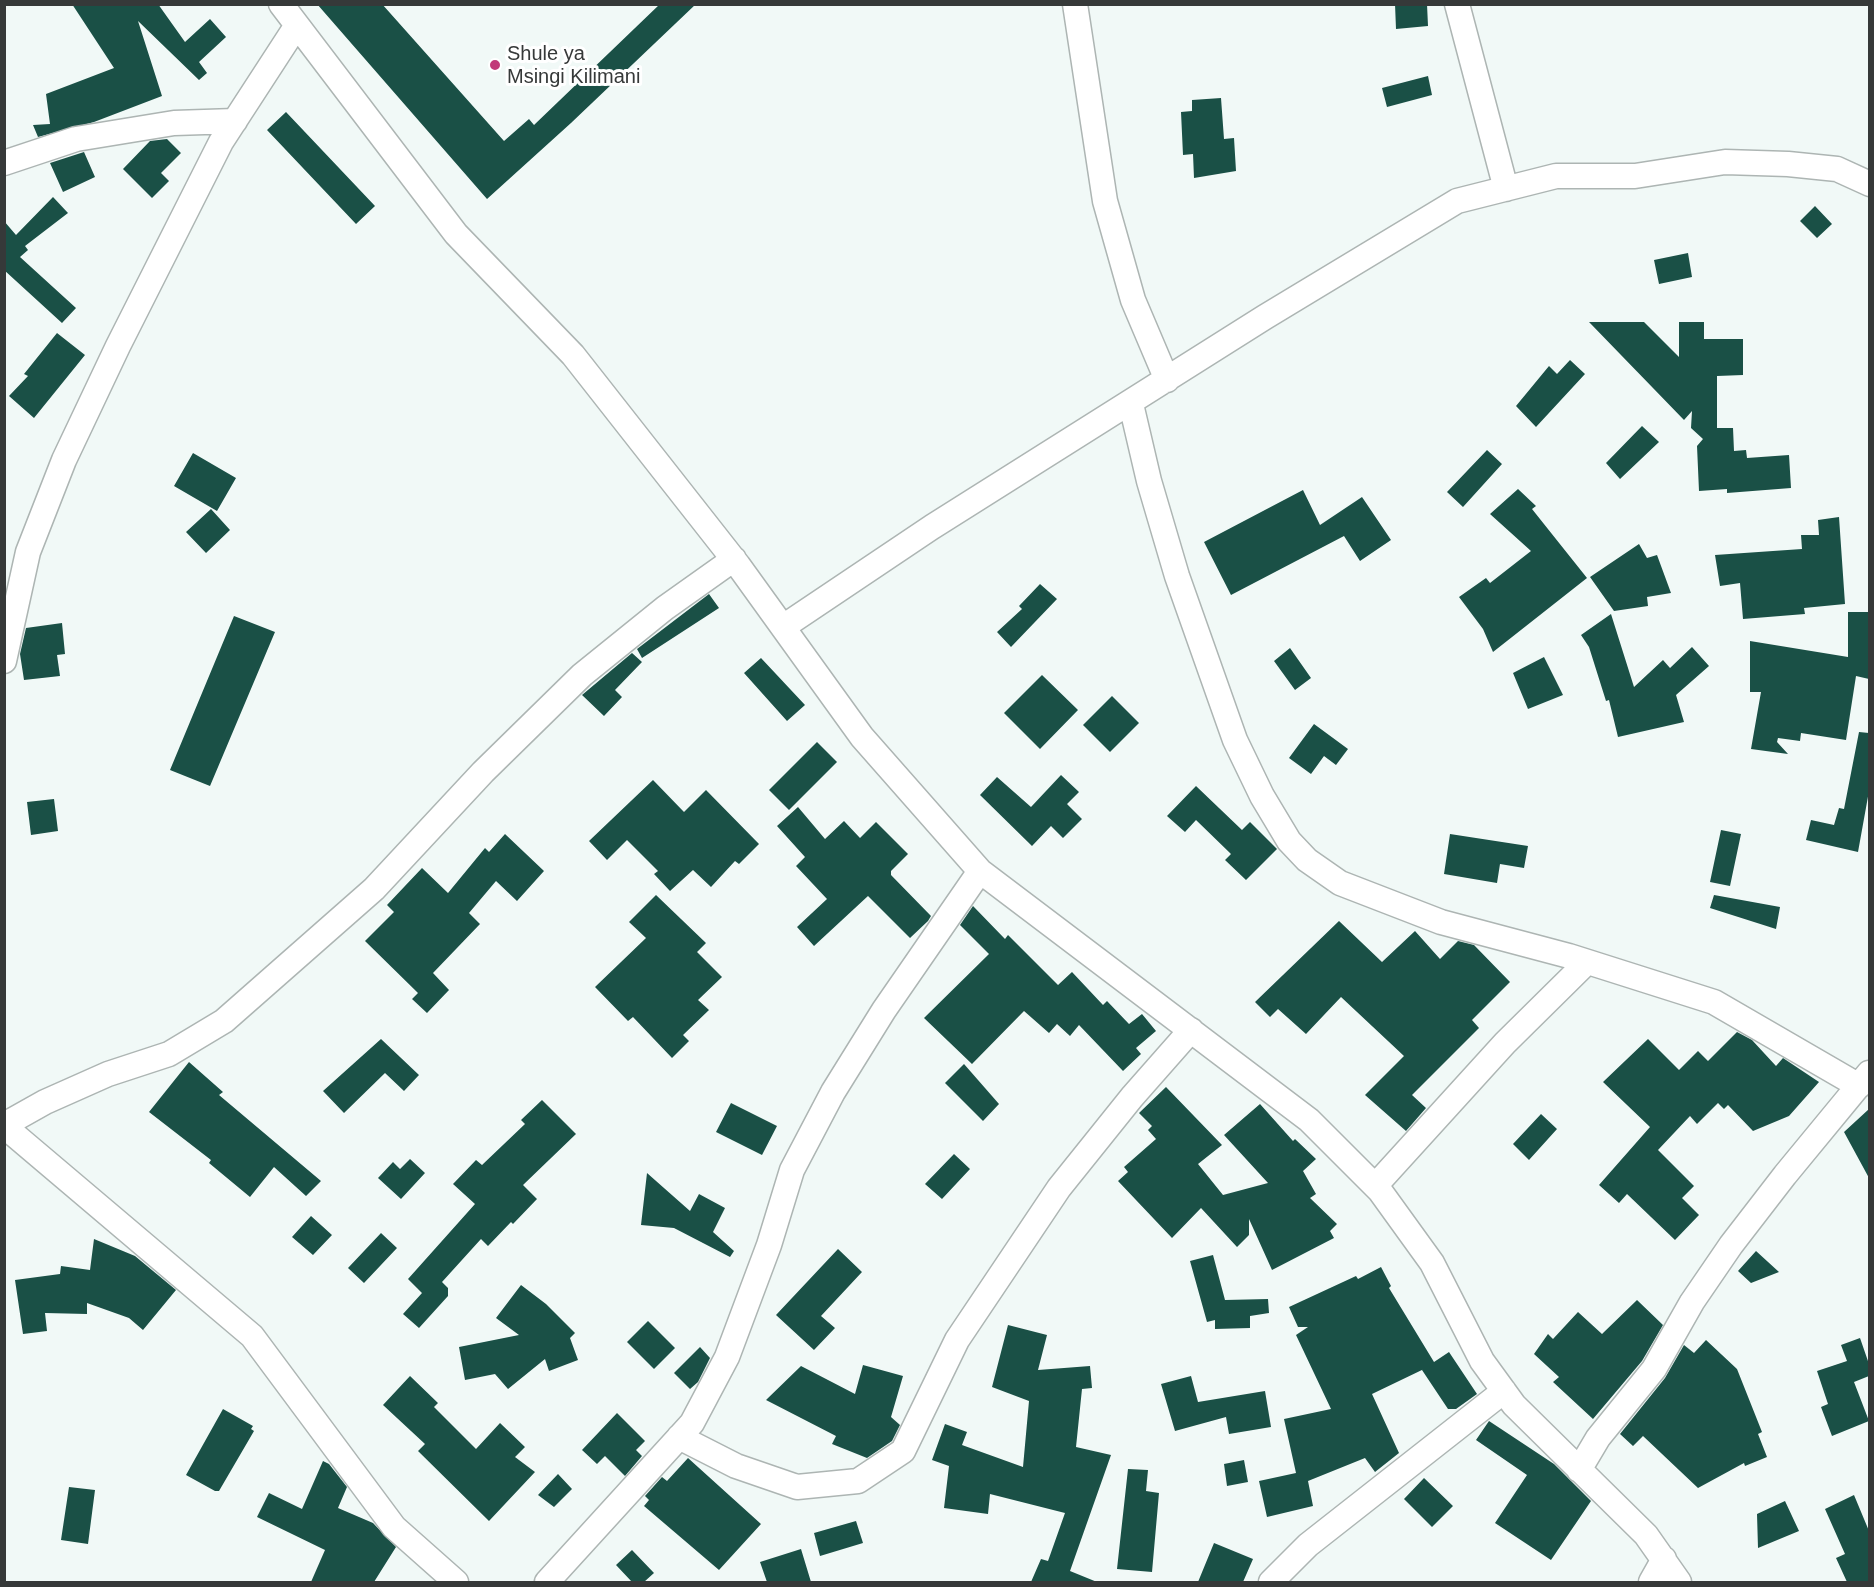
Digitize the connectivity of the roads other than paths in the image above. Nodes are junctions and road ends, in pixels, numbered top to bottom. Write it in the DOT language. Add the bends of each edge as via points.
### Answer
graph roads {
  1 [pos="281,4"];
  2 [pos="1075,4"];
  3 [pos="1457,4"];
  4 [pos="297,25"];
  5 [pos="235,121"];
  6 [pos="4,163"];
  7 [pos="1869,184"];
  8 [pos="1506,189"];
  9 [pos="1167,380"];
  10 [pos="1131,404"];
  11 [pos="734,559"];
  12 [pos="783,627"];
  13 [pos="4,661"];
  14 [pos="980,871"];
  15 [pos="1587,962"];
  16 [pos="1191,1030"];
  17 [pos="1864,1079"];
  18 [pos="4,1125"];
  19 [pos="1375,1186"];
  20 [pos="1504,1391"];
  21 [pos="679,1437"];
  22 [pos="1579,1470"];
  23 [pos="1664,1559"];
  24 [pos="456,1582"];
  25 [pos="547,1582"];
  26 [pos="1271,1582"];
  27 [pos="1651,1582"];
  28 [pos="1679,1582"];
  1 -- 4 [label="street"];
  2 -- 9 [label="street" via="1105,201 1133,300"];
  3 -- 8 [label="street"];
  4 -- 5 [label="street"];
  4 -- 11 [label="street" via="456,234 573,355"];
  5 -- 6 [label="street" via="174,123 76,139"];
  5 -- 13 [label="street" via="123,336 64,460 28,552"];
  7 -- 8 [label="street" via="1837,168 1725,162 1635,176 1556,176"];
  8 -- 9 [label="street" via="1457,201"];
  9 -- 10 [label="street"];
  10 -- 12 [label="street" via="932,527"];
  10 -- 15 [label="street" via="1152,492 1206,661 1235,740 1289,841 1307,860 1340,883 1442,922"];
  11 -- 12 [label="street"];
  11 -- 18 [label="street" via="582,675 483,772 374,889 224,1021 169,1054 98,1079"];
  12 -- 14 [label="street" via="862,737"];
  14 -- 16 [label="street"];
  14 -- 21 [label="street" via="833,1092 792,1170 728,1357 692,1423"];
  15 -- 17 [label="street" via="1714,1002"];
  15 -- 19 [label="street" via="1505,1043"];
  16 -- 19 [label="street" via="1309,1120"];
  16 -- 21 [label="street" via="1059,1188 957,1340 903,1450 858,1481 797,1487 736,1466"];
  17 -- 22 [label="street" via="1731,1245 1692,1302 1654,1369 1598,1438"];
  18 -- 24 [label="street" via="252,1336 394,1527"];
  19 -- 20 [label="street" via="1432,1263 1482,1361"];
  20 -- 22 [label="street"];
  20 -- 26 [label="street" via="1308,1545"];
  21 -- 25 [label="street"];
  22 -- 23 [label="street" via="1646,1535"];
  23 -- 27 [label="street"];
  23 -- 28 [label="street"];
}
